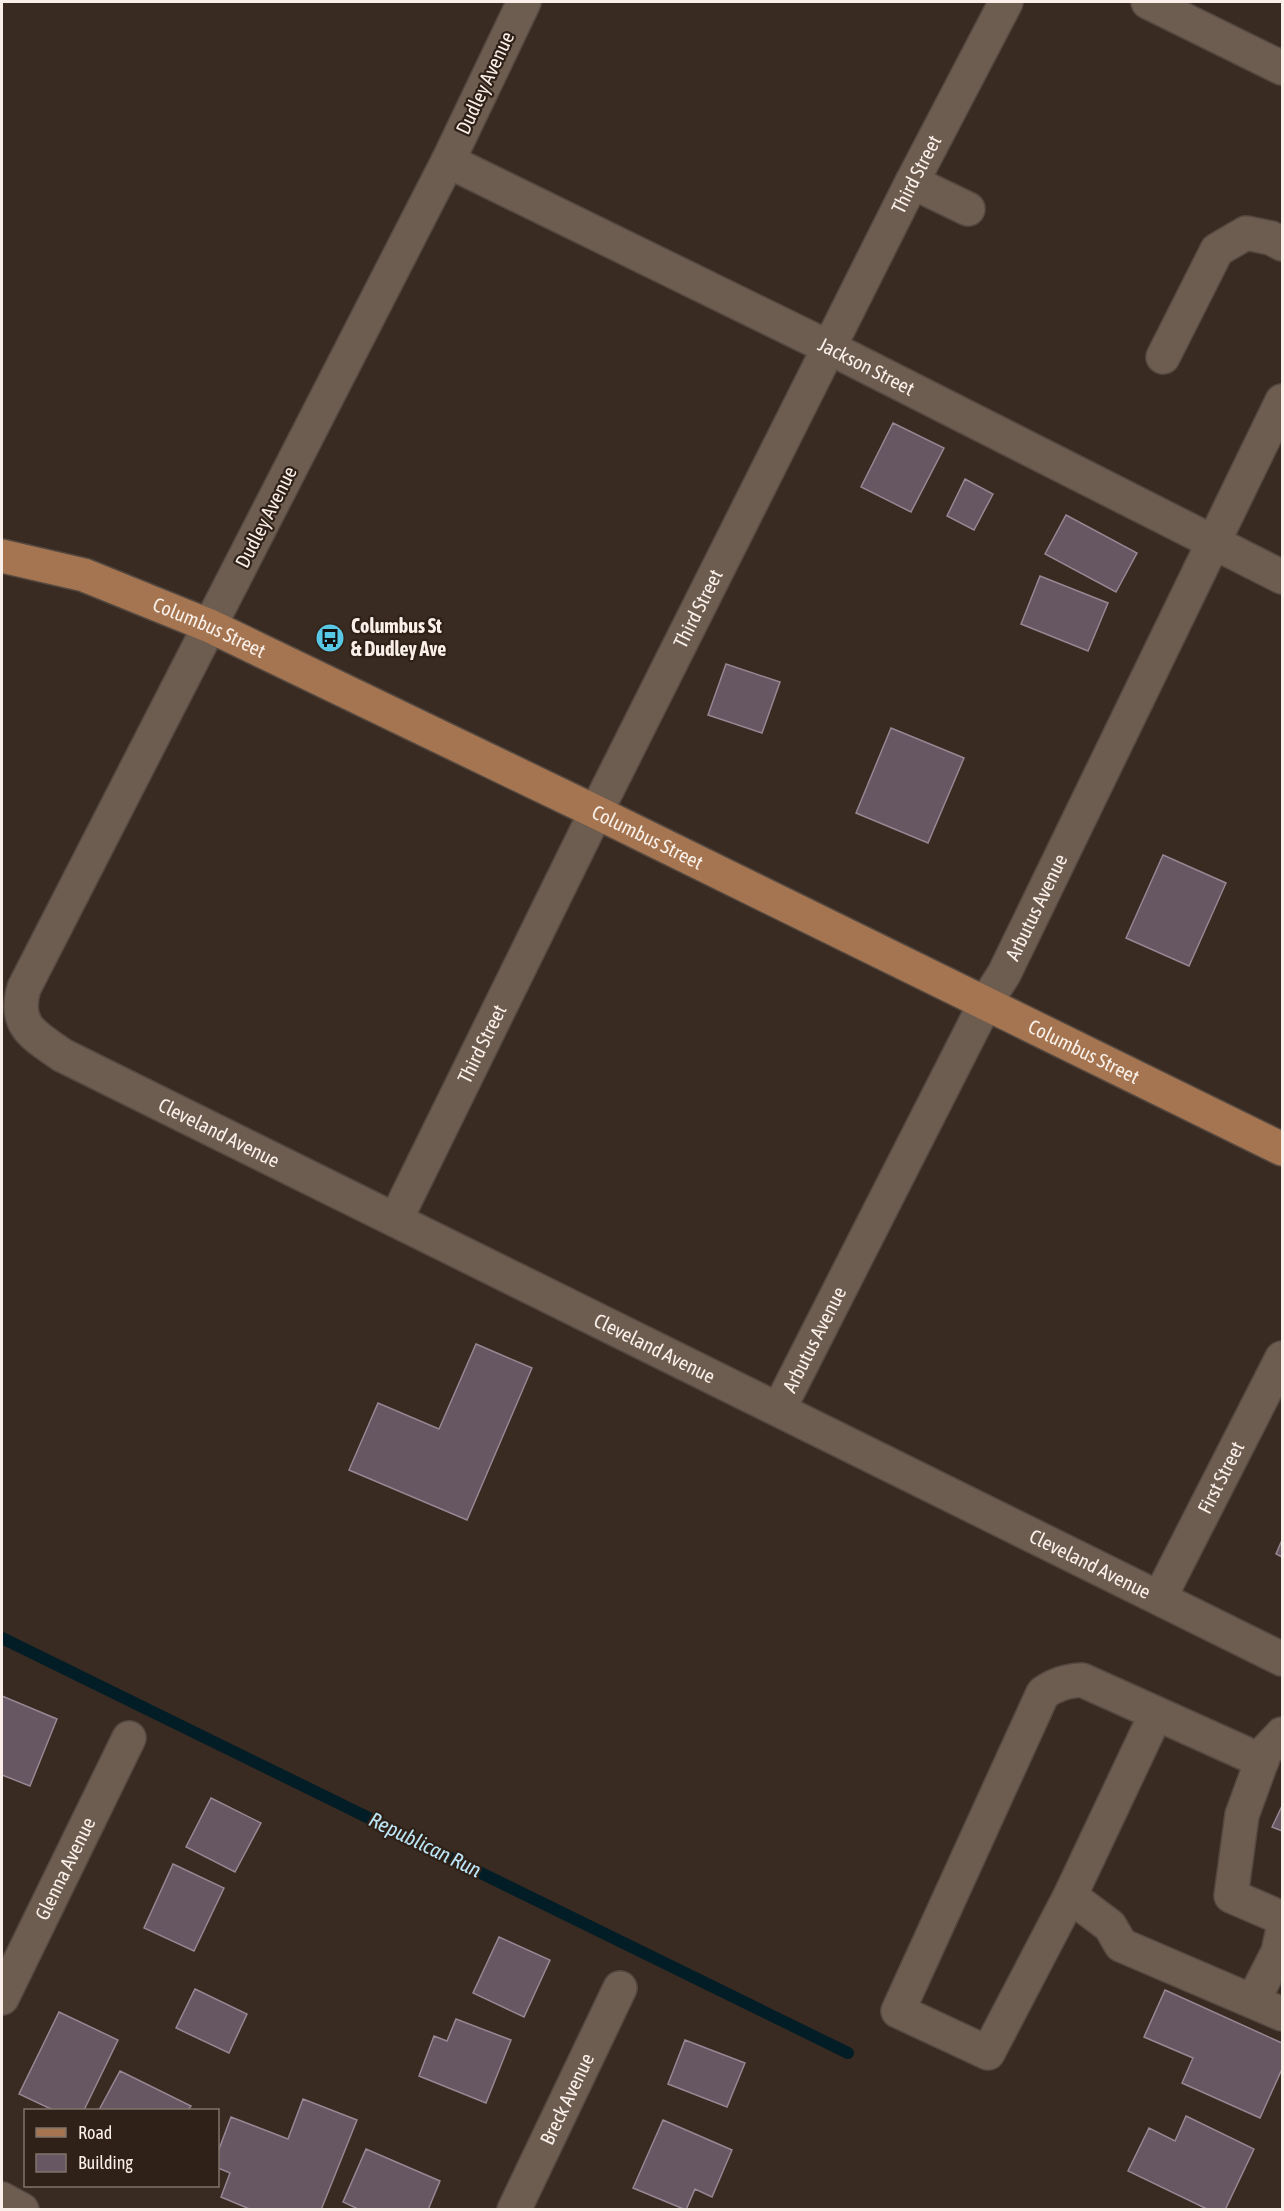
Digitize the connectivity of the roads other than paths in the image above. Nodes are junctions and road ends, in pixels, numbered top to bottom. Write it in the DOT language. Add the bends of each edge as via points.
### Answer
graph roads {
  1 [pos="524,2"];
  2 [pos="1006,2"];
  3 [pos="1148,2"];
  4 [pos="1282,68"];
  5 [pos="448,160"];
  6 [pos="912,182"];
  7 [pos="968,209"];
  8 [pos="1282,244"];
  9 [pos="830,348"];
  10 [pos="1163,357"];
  11 [pos="1282,401"];
  12 [pos="1213,543"];
  13 [pos="2,556"];
  14 [pos="1282,577"];
  15 [pos="210,626"];
  16 [pos="596,812"];
  17 [pos="986,1002"];
  18 [pos="30,1032"];
  19 [pos="1282,1149"];
  20 [pos="396,1219"];
  21 [pos="1282,1358"];
  22 [pos="779,1409"];
  23 [pos="1160,1598"];
  24 [pos="1282,1659"];
  25 [pos="1156,1714"];
  26 [pos="1282,1734"];
  27 [pos="129,1738"];
  28 [pos="1262,1761"];
  29 [pos="1070,1896"];
  30 [pos="1282,1918"];
  31 [pos="1282,1934"];
  32 [pos="10,1960"];
  33 [pos="620,1988"];
  34 [pos="2,1998"];
  35 [pos="1268,2007"];
  36 [pos="2,2199"];
  37 [pos="22,2210"];
  38 [pos="513,2210"];
  1 -- 5 [label="street, Dudley Avenue"];
  2 -- 6 [label="street, Third Street"];
  3 -- 4 [label="street"];
  5 -- 9 [label="street, Jackson Street"];
  5 -- 15 [label="street, Dudley Avenue"];
  6 -- 7 [label="street"];
  6 -- 9 [label="street, Third Street"];
  8 -- 10 [label="street" via="1246,233 1217,250"];
  9 -- 12 [label="street, Jackson Street"];
  9 -- 16 [label="street, Third Street"];
  11 -- 12 [label="street, Arbutus Avenue"];
  12 -- 14 [label="street, Jackson Street"];
  12 -- 17 [label="street, Arbutus Avenue" via="1004,974"];
  13 -- 15 [label="main road, Columbus Street" via="84,575"];
  15 -- 16 [label="main road, Columbus Street"];
  15 -- 18 [label="street, Dudley Avenue" via="24,988 21,1011"];
  16 -- 17 [label="main road, Columbus Street"];
  16 -- 20 [label="street, Third Street"];
  17 -- 19 [label="main road, Columbus Street"];
  17 -- 22 [label="street, Arbutus Avenue"];
  18 -- 20 [label="street, Cleveland Avenue" via="62,1055"];
  20 -- 22 [label="street, Cleveland Avenue"];
  21 -- 23 [label="street, First Street"];
  22 -- 23 [label="street, Cleveland Avenue"];
  23 -- 24 [label="street, Cleveland Avenue"];
  25 -- 28 [label="street"];
  25 -- 29 [label="street"];
  25 -- 29 [label="street" via="1082,1680 1065,1681 1043,1693 898,2011 988,2053"];
  26 -- 28 [label="street"];
  27 -- 32 [label="street, Glenna Avenue"];
  28 -- 30 [label="street" via="1242,1815 1231,1896"];
  29 -- 35 [label="street" via="1110,1926 1121,1945"];
  31 -- 35 [label="street"];
  32 -- 34 [label="street, Glenna Avenue"];
  33 -- 38 [label="street, Breck Avenue"];
  36 -- 37 [label="street"];
}
